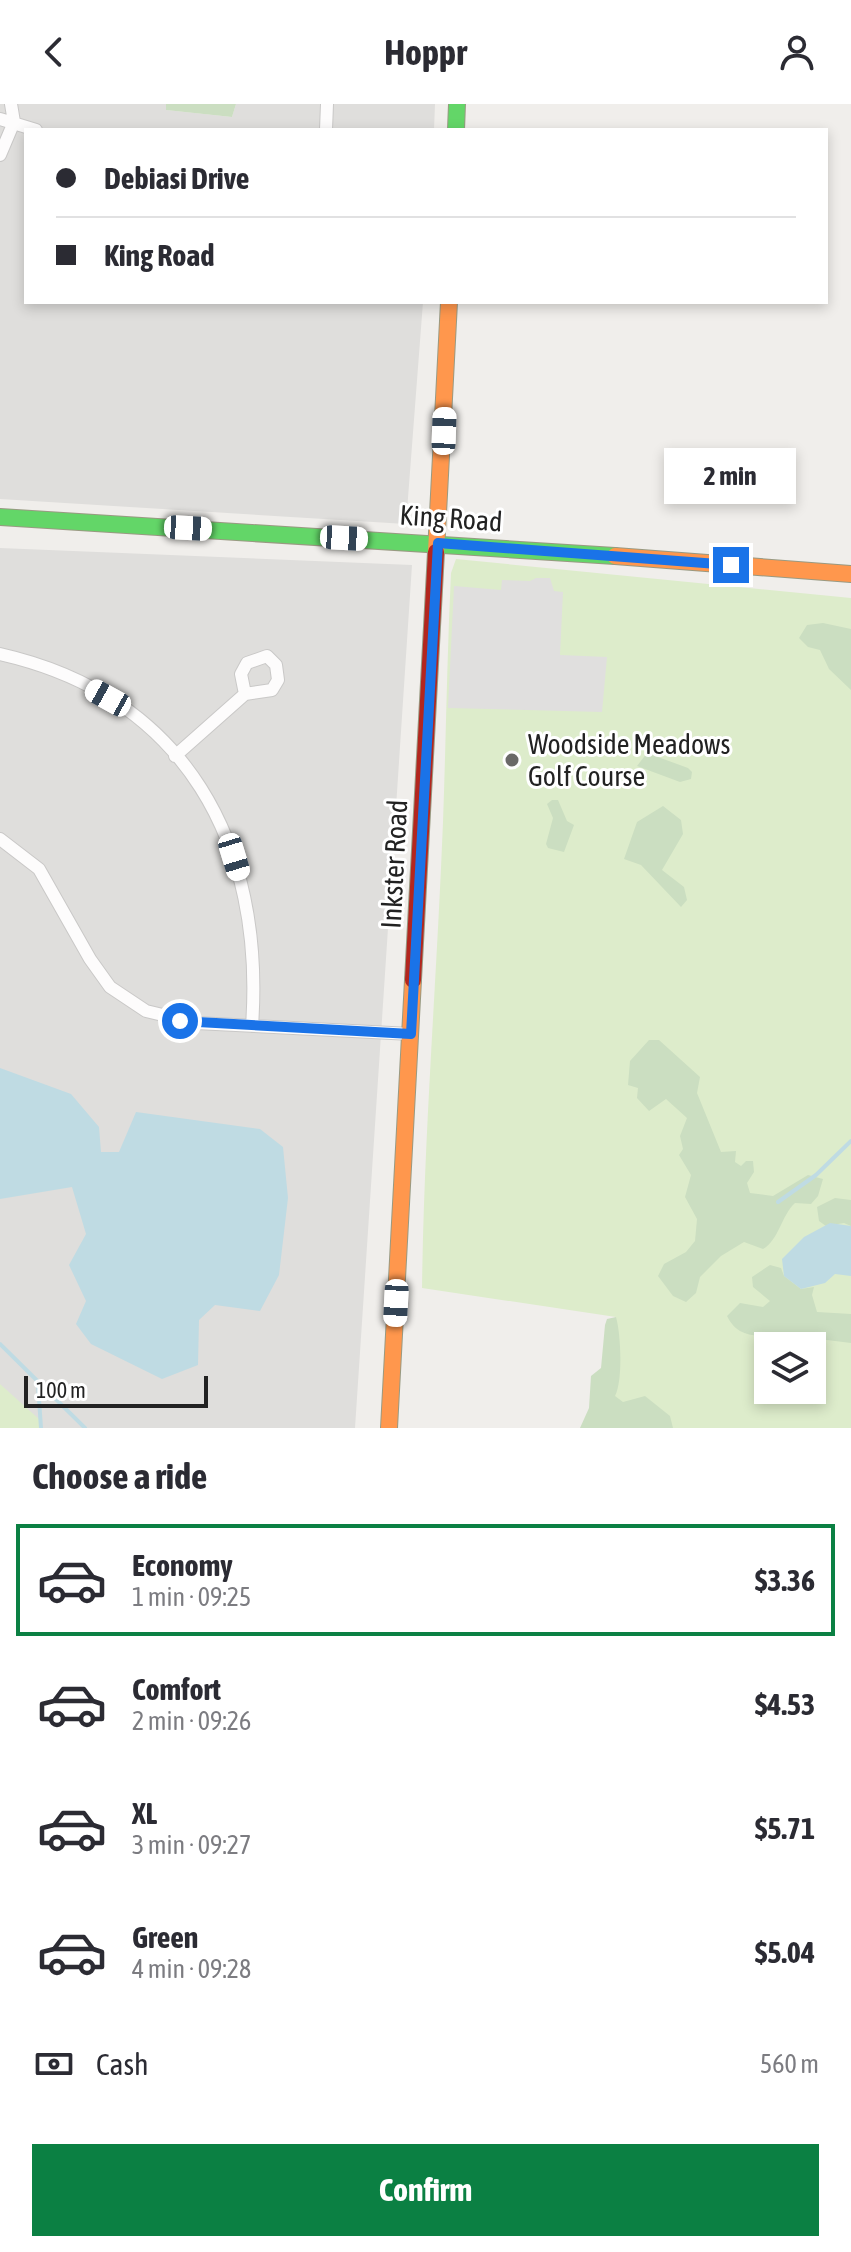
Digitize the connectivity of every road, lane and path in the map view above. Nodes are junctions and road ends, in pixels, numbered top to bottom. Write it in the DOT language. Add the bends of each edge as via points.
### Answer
graph roads {
  1 [pos="11,104"];
  2 [pos="327,104"];
  3 [pos="457,104"];
  4 [pos="0,119"];
  5 [pos="14,122"];
  6 [pos="30,128"];
  7 [pos="326,128"];
  8 [pos="456,128"];
  9 [pos="0,155"];
  10 [pos="449,304"];
  11 [pos="0,517"];
  12 [pos="438,543"];
  13 [pos="851,574"];
  14 [pos="0,654"];
  15 [pos="245,694"];
  16 [pos="175,756"];
  17 [pos="0,839"];
  18 [pos="252,1026"];
  19 [pos="411,1034"];
  20 [pos="389,1428"];
  1 -- 5 [label="street"];
  2 -- 7 [label="street"];
  3 -- 8 [label="street"];
  4 -- 5 [label="street"];
  5 -- 6 [label="street"];
  5 -- 9 [label="street"];
  10 -- 12 [label="street, Inkster Road"];
  11 -- 12 [label="street, King Road"];
  12 -- 13 [label="street, King Road"];
  12 -- 19 [label="street, Inkster Road"];
  14 -- 16 [label="street" via="57,671 108,698 150,729"];
  15 -- 16 [label="street"];
  16 -- 18 [label="street" via="227,833 242,881 256,964"];
  17 -- 18 [label="street" via="39,869 90,959 122,997 167,1018"];
  18 -- 19 [label="street"];
  19 -- 20 [label="street, Inkster Road"];
}
